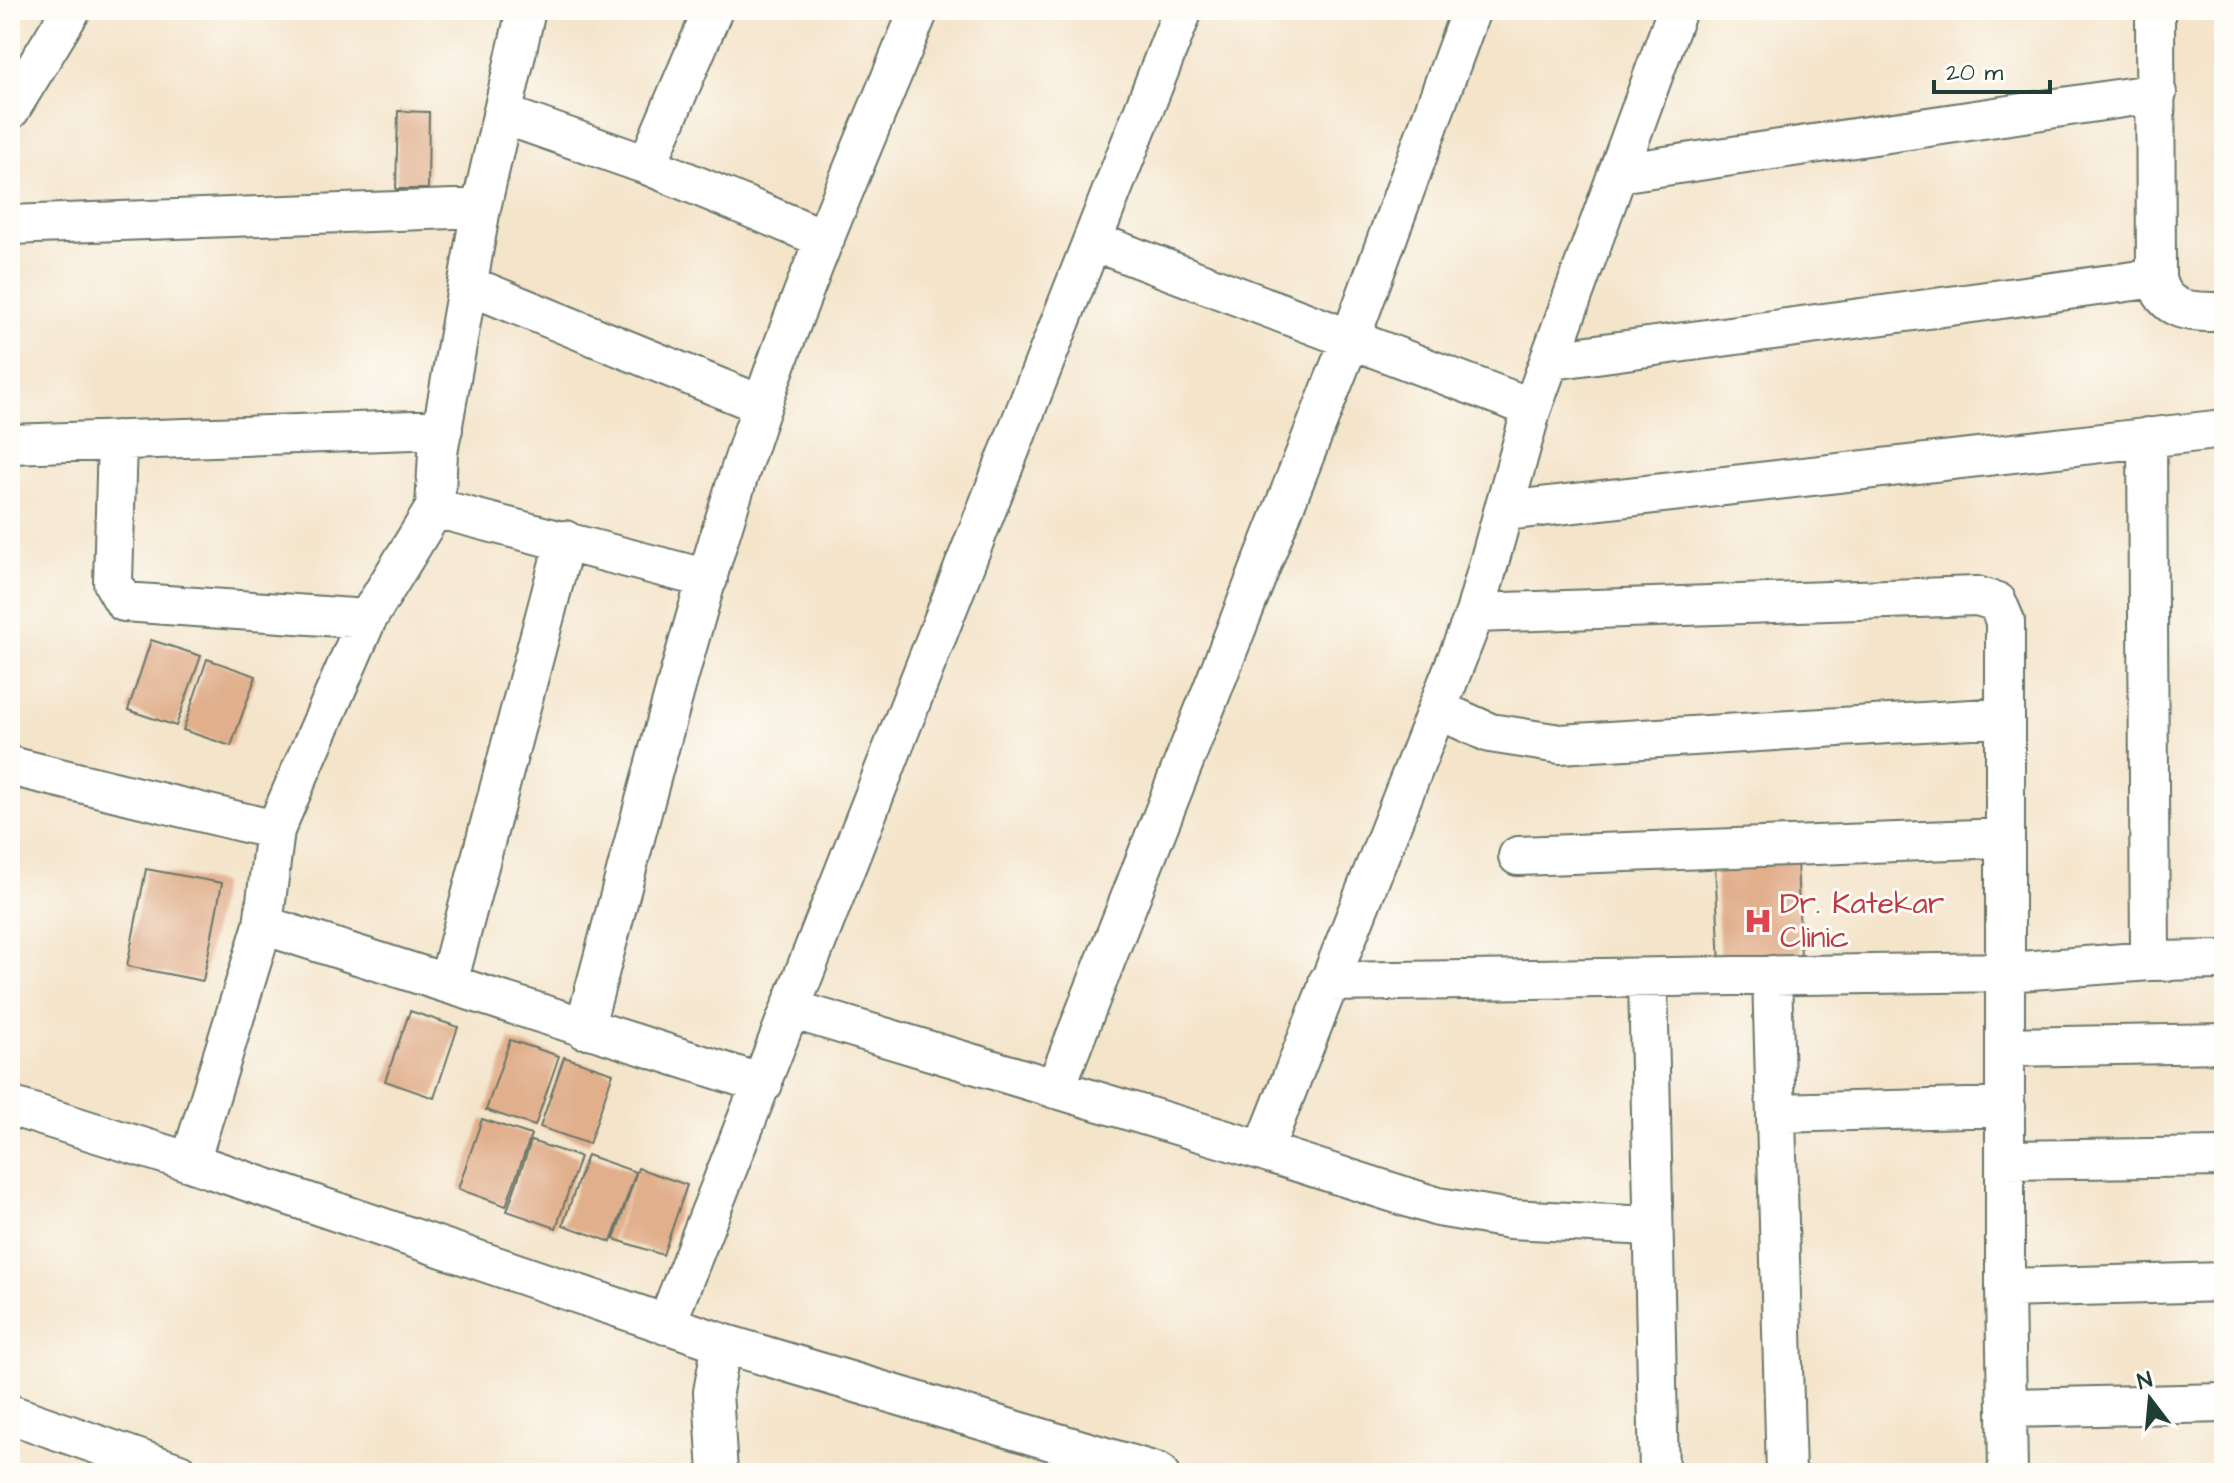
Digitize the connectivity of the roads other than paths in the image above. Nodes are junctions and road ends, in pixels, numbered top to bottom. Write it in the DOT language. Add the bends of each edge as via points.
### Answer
graph roads {
  1 [pos="71,10"];
  2 [pos="526,10"];
  3 [pos="713,10"];
  4 [pos="919,10"];
  5 [pos="1183,10"];
  6 [pos="1471,10"];
  7 [pos="1677,10"];
  8 [pos="2155,10"];
  9 [pos="2157,93"];
  10 [pos="10,110"];
  11 [pos="502,114"];
  12 [pos="647,165"];
  13 [pos="1618,173"];
  14 [pos="481,208"];
  15 [pos="10,225"];
  16 [pos="825,239"];
  17 [pos="1095,242"];
  18 [pos="2156,278"];
  19 [pos="468,285"];
  20 [pos="2224,312"];
  21 [pos="1350,340"];
  22 [pos="1552,360"];
  23 [pos="762,405"];
  24 [pos="1532,408"];
  25 [pos="443,429"];
  26 [pos="2224,429"];
  27 [pos="2147,437"];
  28 [pos="117,440"];
  29 [pos="10,444"];
  30 [pos="435,508"];
  31 [pos="1505,511"];
  32 [pos="565,540"];
  33 [pos="708,579"];
  34 [pos="1475,613"];
  35 [pos="367,619"];
  36 [pos="1439,710"];
  37 [pos="2005,717"];
  38 [pos="10,766"];
  39 [pos="275,830"];
  40 [pos="2005,838"];
  41 [pos="1518,856"];
  42 [pos="263,925"];
  43 [pos="2224,960"];
  44 [pos="2150,961"];
  45 [pos="2007,972"];
  46 [pos="1772,975"];
  47 [pos="1648,979"];
  48 [pos="1328,982"];
  49 [pos="448,983"];
  50 [pos="791,1009"];
  51 [pos="584,1029"];
  52 [pos="2224,1043"];
  53 [pos="2007,1047"];
  54 [pos="763,1084"];
  55 [pos="1055,1089"];
  56 [pos="10,1106"];
  57 [pos="2006,1107"];
  58 [pos="1776,1113"];
  59 [pos="1263,1151"];
  60 [pos="2224,1157"];
  61 [pos="2005,1160"];
  62 [pos="190,1162"];
  63 [pos="1651,1226"];
  64 [pos="2224,1282"];
  65 [pos="2005,1288"];
  66 [pos="666,1325"];
  67 [pos="722,1343"];
  68 [pos="2224,1403"];
  69 [pos="2007,1408"];
  70 [pos="10,1414"];
  71 [pos="179,1473"];
  72 [pos="718,1473"];
  73 [pos="1159,1473"];
  74 [pos="1659,1473"];
  75 [pos="1786,1473"];
  76 [pos="2008,1473"];
  1 -- 10 [label="street"];
  2 -- 11 [label="street"];
  3 -- 12 [label="street"];
  4 -- 16 [label="street"];
  5 -- 17 [label="street"];
  6 -- 21 [label="street"];
  7 -- 13 [label="street"];
  8 -- 9 [label="street"];
  9 -- 13 [label="street"];
  9 -- 18 [label="street"];
  11 -- 12 [label="street"];
  11 -- 14 [label="street"];
  12 -- 16 [label="street"];
  13 -- 22 [label="street"];
  14 -- 15 [label="street"];
  14 -- 19 [label="street"];
  16 -- 23 [label="street"];
  17 -- 21 [label="street"];
  17 -- 50 [label="street"];
  18 -- 20 [label="street" via="2160,294 2171,306 2187,312"];
  18 -- 22 [label="street"];
  19 -- 23 [label="street"];
  19 -- 25 [label="street"];
  21 -- 24 [label="street"];
  21 -- 55 [label="street"];
  22 -- 24 [label="street"];
  23 -- 33 [label="street"];
  24 -- 31 [label="street"];
  25 -- 28 [label="street"];
  25 -- 30 [label="street"];
  26 -- 27 [label="street"];
  27 -- 31 [label="street"];
  27 -- 44 [label="street"];
  28 -- 29 [label="street"];
  28 -- 35 [label="street" via="113,583 124,602"];
  30 -- 32 [label="street"];
  30 -- 35 [label="street"];
  31 -- 34 [label="street"];
  32 -- 33 [label="street"];
  32 -- 49 [label="street"];
  33 -- 51 [label="street"];
  34 -- 36 [label="street"];
  34 -- 37 [label="street" via="1977,596 1997,602 2005,621"];
  35 -- 39 [label="street"];
  36 -- 37 [label="street" via="1490,733 1560,744"];
  36 -- 48 [label="street"];
  37 -- 40 [label="street"];
  38 -- 39 [label="street"];
  39 -- 42 [label="street"];
  40 -- 41 [label="street"];
  40 -- 45 [label="street"];
  42 -- 49 [label="street"];
  42 -- 62 [label="street"];
  43 -- 44 [label="street"];
  44 -- 45 [label="street"];
  45 -- 46 [label="street"];
  45 -- 53 [label="street"];
  46 -- 47 [label="street"];
  46 -- 58 [label="street"];
  47 -- 48 [label="street"];
  47 -- 63 [label="street"];
  48 -- 59 [label="street"];
  49 -- 51 [label="street"];
  50 -- 54 [label="street"];
  50 -- 55 [label="street"];
  51 -- 54 [label="street"];
  52 -- 53 [label="street"];
  53 -- 57 [label="street"];
  54 -- 66 [label="street"];
  55 -- 59 [label="street"];
  56 -- 62 [label="street"];
  57 -- 58 [label="street"];
  57 -- 61 [label="street"];
  58 -- 75 [label="street"];
  59 -- 63 [label="street" via="1438,1207 1510,1219"];
  60 -- 61 [label="street"];
  61 -- 65 [label="street"];
  62 -- 66 [label="street"];
  63 -- 74 [label="street"];
  64 -- 65 [label="street"];
  65 -- 69 [label="street"];
  66 -- 67 [label="street"];
  67 -- 72 [label="street" via="713,1392"];
  67 -- 73 [label="street"];
  68 -- 69 [label="street"];
  69 -- 76 [label="street"];
  70 -- 71 [label="street"];
}
